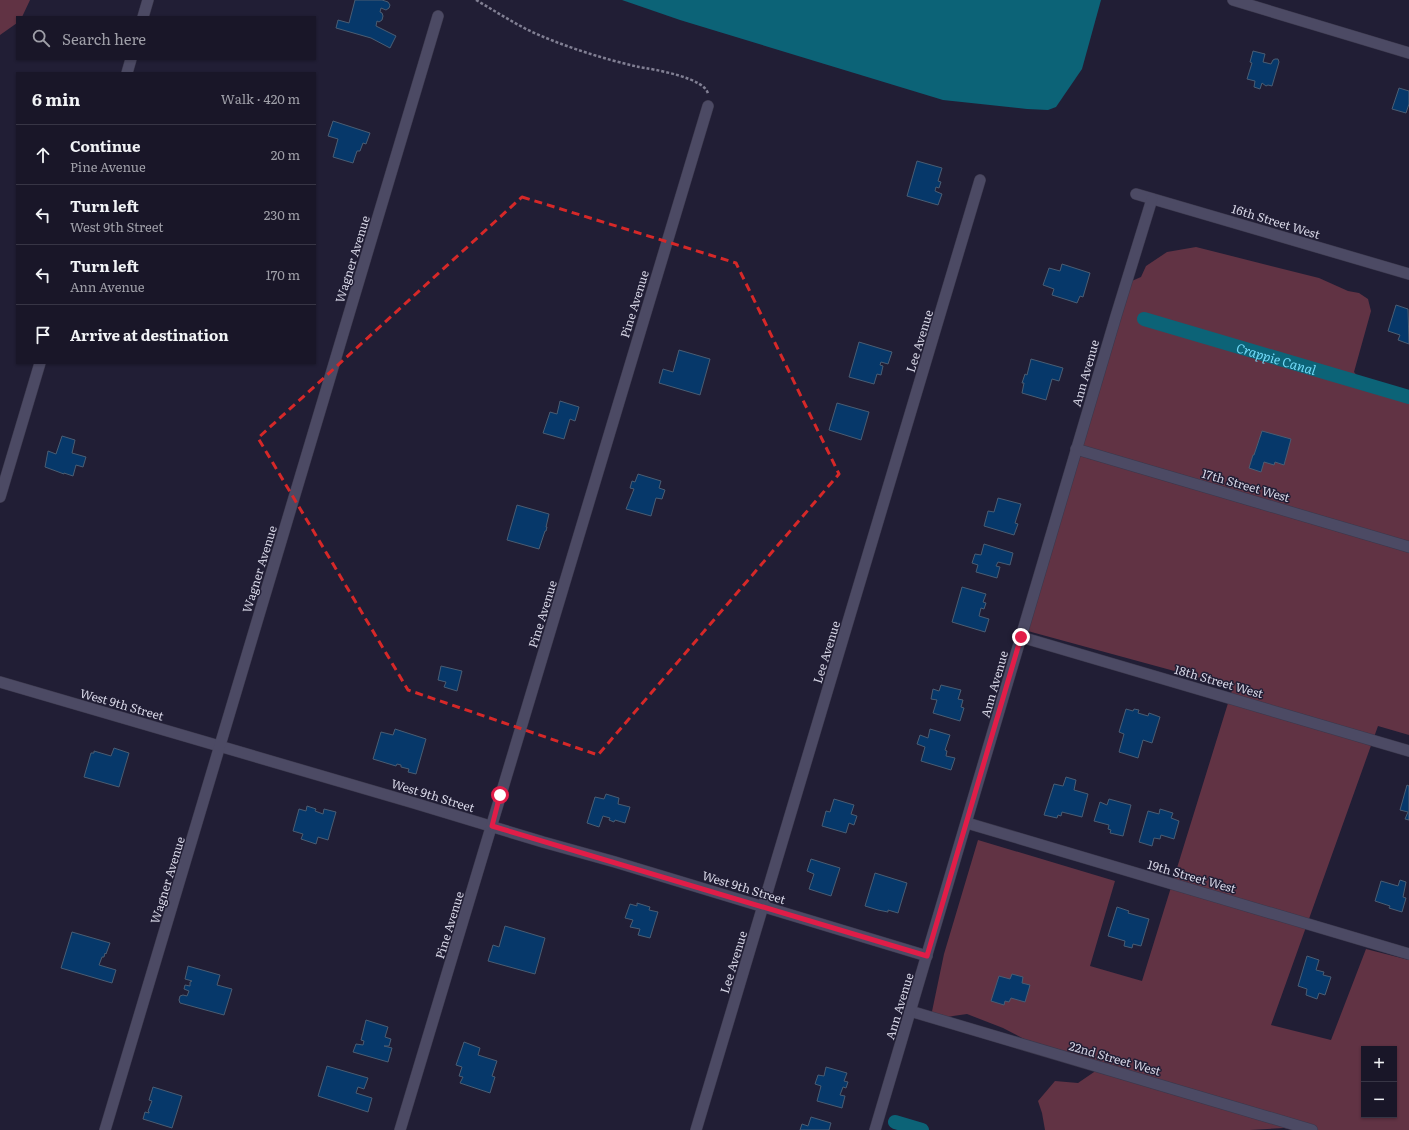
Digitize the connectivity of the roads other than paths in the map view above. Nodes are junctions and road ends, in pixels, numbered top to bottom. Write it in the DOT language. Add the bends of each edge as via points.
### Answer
graph roads {
  1 [pos="148,0"];
  2 [pos="1232,0"];
  3 [pos="143,16"];
  4 [pos="438,16"];
  5 [pos="1409,53"];
  6 [pos="131,60"];
  7 [pos="127,72"];
  8 [pos="708,106"];
  9 [pos="980,180"];
  10 [pos="1136,194"];
  11 [pos="1152,199"];
  12 [pos="1409,274"];
  13 [pos="40,364"];
  14 [pos="1076,449"];
  15 [pos="0,497"];
  16 [pos="1409,547"];
  17 [pos="1021,637"];
  18 [pos="0,682"];
  19 [pos="220,746"];
  20 [pos="1409,751"];
  21 [pos="967,823"];
  22 [pos="492,826"];
  23 [pos="763,906"];
  24 [pos="1409,954"];
  25 [pos="927,956"];
  26 [pos="910,1011"];
  27 [pos="105,1130"];
  28 [pos="400,1130"];
  29 [pos="696,1130"];
  30 [pos="875,1130"];
  31 [pos="1312,1130"];
  1 -- 3 [label="street"];
  2 -- 5 [label="street"];
  4 -- 19 [label="street, Wagner Avenue"];
  6 -- 7 [label="street"];
  8 -- 22 [label="street, Pine Avenue"];
  9 -- 23 [label="street, Lee Avenue"];
  10 -- 11 [label="street, 16th Street West"];
  11 -- 12 [label="street, 16th Street West"];
  11 -- 14 [label="street, Ann Avenue"];
  13 -- 15 [label="street"];
  14 -- 16 [label="street, 17th Street West"];
  14 -- 17 [label="street, Ann Avenue"];
  17 -- 20 [label="street, 18th Street West"];
  17 -- 21 [label="street, Ann Avenue"];
  18 -- 19 [label="street, West 9th Street"];
  19 -- 22 [label="street, West 9th Street"];
  19 -- 27 [label="street, Wagner Avenue"];
  21 -- 24 [label="street, 19th Street West"];
  21 -- 25 [label="street, Ann Avenue"];
  22 -- 23 [label="street, West 9th Street"];
  22 -- 28 [label="street, Pine Avenue"];
  23 -- 25 [label="street, West 9th Street"];
  23 -- 29 [label="street, Lee Avenue"];
  25 -- 26 [label="street, Ann Avenue"];
  26 -- 30 [label="street, Ann Avenue"];
  26 -- 31 [label="street, 22nd Street West"];
}
